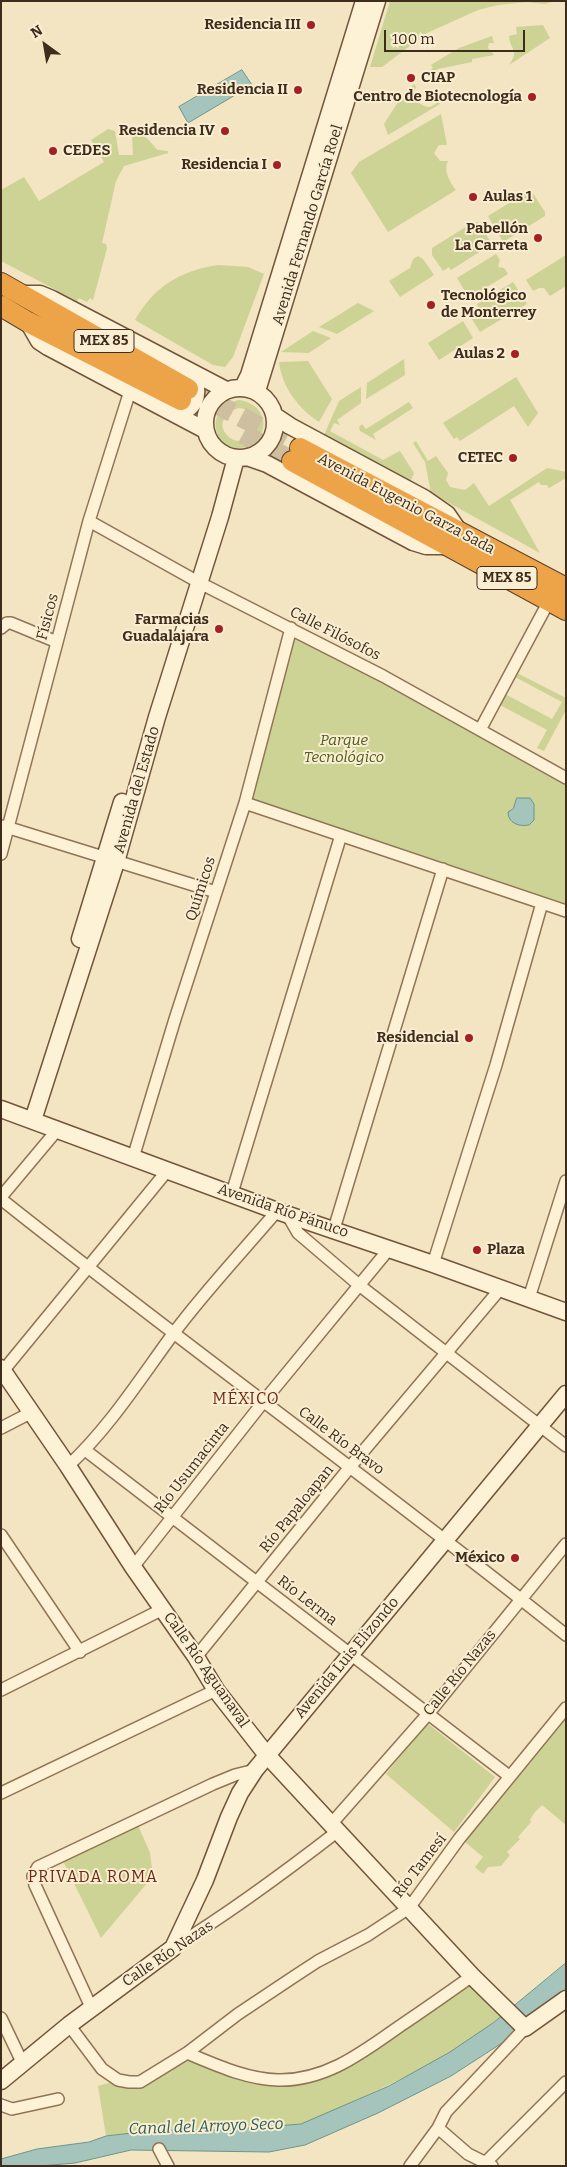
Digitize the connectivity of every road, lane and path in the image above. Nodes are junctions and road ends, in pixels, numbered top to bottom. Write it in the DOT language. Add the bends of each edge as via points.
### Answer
graph roads {
  1 [pos="364,1"];
  2 [pos="377,1"];
  3 [pos="1,283"];
  4 [pos="1,306"];
  5 [pos="28,322"];
  6 [pos="250,389"];
  7 [pos="226,390"];
  8 [pos="130,391"];
  9 [pos="183,394"];
  10 [pos="275,416"];
  11 [pos="205,430"];
  12 [pos="297,455"];
  13 [pos="237,457"];
  14 [pos="89,521"];
  15 [pos="453,539"];
  16 [pos="196,581"];
  17 [pos="566,588"];
  18 [pos="557,605"];
  19 [pos="1,628"];
  20 [pos="291,628"];
  21 [pos="57,642"];
  22 [pos="480,730"];
  23 [pos="566,778"];
  24 [pos="244,803"];
  25 [pos="5,826"];
  26 [pos="341,835"];
  27 [pos="1,854"];
  28 [pos="110,860"];
  29 [pos="443,869"];
  30 [pos="216,892"];
  31 [pos="542,903"];
  32 [pos="566,910"];
  33 [pos="1,1109"];
  34 [pos="28,1118"];
  35 [pos="58,1129"];
  36 [pos="133,1158"];
  37 [pos="167,1171"];
  38 [pos="566,1181"];
  39 [pos="232,1193"];
  40 [pos="1,1198"];
  41 [pos="282,1212"];
  42 [pos="334,1229"];
  43 [pos="389,1249"];
  44 [pos="433,1264"];
  45 [pos="87,1267"];
  46 [pos="359,1285"];
  47 [pos="501,1288"];
  48 [pos="529,1298"];
  49 [pos="566,1312"];
  50 [pos="175,1332"];
  51 [pos="446,1354"];
  52 [pos="2,1370"];
  53 [pos="566,1394"];
  54 [pos="264,1401"];
  55 [pos="32,1412"];
  56 [pos="539,1427"];
  57 [pos="1,1428"];
  58 [pos="566,1446"];
  59 [pos="85,1450"];
  60 [pos="68,1466"];
  61 [pos="350,1467"];
  62 [pos="171,1518"];
  63 [pos="1,1536"];
  64 [pos="445,1539"];
  65 [pos="566,1544"];
  66 [pos="133,1567"];
  67 [pos="258,1582"];
  68 [pos="520,1598"];
  69 [pos="163,1609"];
  70 [pos="566,1635"];
  71 [pos="80,1652"];
  72 [pos="350,1654"];
  73 [pos="196,1657"];
  74 [pos="1,1690"];
  75 [pos="216,1690"];
  76 [pos="566,1708"];
  77 [pos="428,1714"];
  78 [pos="266,1754"];
  79 [pos="255,1770"];
  80 [pos="509,1776"];
  81 [pos="1,1793"];
  82 [pos="335,1827"];
  83 [pos="409,1908"];
  84 [pos="173,1948"];
  85 [pos="472,1976"];
  86 [pos="566,1999"];
  87 [pos="91,2007"];
  88 [pos="2,2020"];
  89 [pos="68,2025"];
  90 [pos="523,2027"];
  91 [pos="187,2053"];
  92 [pos="22,2062"];
  93 [pos="1,2081"];
  94 [pos="566,2082"];
  95 [pos="58,2099"];
  96 [pos="1,2105"];
  97 [pos="438,2128"];
  98 [pos="159,2148"];
  99 [pos="468,2154"];
  100 [pos="164,2164"];
  101 [pos="489,2164"];
  102 [pos="410,2166"];
  103 [pos="473,2166"];
  1 -- 6 [label="street, Avenida Fernando García Roel" via="249,374"];
  2 -- 6 [label="street, Avenida Fernando García Roel"];
  3 -- 9 [label="highway, MEX 85"];
  4 -- 5 [label="highway, MEX 85"];
  5 -- 8 [label="street" via="39,341"];
  5 -- 9 [label="highway, MEX 85"];
  6 -- 7 [label="street"];
  6 -- 10 [label="street" via="271,404"];
  7 -- 9 [label="street"];
  7 -- 11 [label="street" via="208,409"];
  8 -- 9 [label="street"];
  8 -- 14 [label="street, Físicos"];
  9 -- 11 [label="street"];
  10 -- 12 [label="street"];
  10 -- 13 [label="street" via="275,430 270,442 260,452"];
  11 -- 13 [label="street" via="214,446"];
  12 -- 13 [label="street" via="267,464"];
  12 -- 15 [label="highway, Avenida Eugenio Garza Sada / MEX 85"];
  12 -- 15 [label="street" via="424,498 447,514"];
  13 -- 16 [label="street, Avenida del Estado" via="212,514"];
  14 -- 16 [label="street, Calle Filósofos"];
  14 -- 21 [label="street, Físicos"];
  15 -- 17 [label="highway, Avenida Eugenio Garza Sada / MEX 85"];
  15 -- 18 [label="highway, Avenida Eugenio Garza Sada / MEX 85"];
  16 -- 20 [label="street, Calle Filósofos"];
  16 -- 28 [label="street, Avenida del Estado"];
  18 -- 22 [label="street"];
  19 -- 21 [label="street" via="11,623"];
  20 -- 22 [label="street, Calle Filósofos"];
  20 -- 24 [label="street, Químicos"];
  21 -- 25 [label="street, Físicos"];
  22 -- 23 [label="street, Calle Filósofos"];
  24 -- 26 [label="street"];
  24 -- 30 [label="street, Químicos"];
  25 -- 27 [label="street, Físicos"];
  25 -- 28 [label="street"];
  26 -- 29 [label="street"];
  26 -- 39 [label="street"];
  28 -- 30 [label="street"];
  28 -- 34 [label="street, Avenida del Estado"];
  29 -- 31 [label="street"];
  29 -- 42 [label="street"];
  30 -- 36 [label="street, Químicos"];
  31 -- 32 [label="street"];
  31 -- 44 [label="street" via="496,1065"];
  33 -- 34 [label="street, Avenida Río Pánuco"];
  34 -- 35 [label="street, Avenida Río Pánuco"];
  35 -- 36 [label="street, Avenida Río Pánuco"];
  35 -- 40 [label="street"];
  36 -- 37 [label="street, Avenida Río Pánuco"];
  37 -- 39 [label="street, Avenida Río Pánuco"];
  37 -- 45 [label="street"];
  38 -- 48 [label="street"];
  39 -- 41 [label="street, Avenida Río Pánuco"];
  40 -- 45 [label="street, Calle Río Bravo"];
  41 -- 42 [label="street, Avenida Río Pánuco"];
  41 -- 46 [label="street" via="298,1233"];
  41 -- 50 [label="street"];
  42 -- 43 [label="street, Avenida Río Pánuco"];
  43 -- 44 [label="street, Avenida Río Pánuco"];
  43 -- 46 [label="street, Río Usumacinta"];
  44 -- 47 [label="street, Avenida Río Pánuco"];
  45 -- 50 [label="street, Calle Río Bravo"];
  45 -- 52 [label="street"];
  46 -- 51 [label="street"];
  46 -- 54 [label="street, Río Usumacinta"];
  47 -- 48 [label="street, Avenida Río Pánuco"];
  47 -- 51 [label="street, Río Papaloapan"];
  48 -- 49 [label="street, Avenida Río Pánuco"];
  50 -- 54 [label="street, Calle Río Bravo"];
  50 -- 59 [label="street"];
  51 -- 56 [label="street"];
  51 -- 61 [label="street, Río Papaloapan"];
  52 -- 55 [label="street, Calle Río Aguanaval"];
  53 -- 56 [label="street, Avenida Luis Elizondo"];
  54 -- 61 [label="street, Calle Río Bravo"];
  54 -- 62 [label="street, Río Usumacinta"];
  55 -- 57 [label="street"];
  55 -- 60 [label="street, Calle Río Aguanaval"];
  56 -- 58 [label="street"];
  56 -- 64 [label="street, Avenida Luis Elizondo"];
  59 -- 60 [label="street"];
  59 -- 62 [label="street, Río Lerma"];
  60 -- 66 [label="street, Calle Río Aguanaval"];
  61 -- 64 [label="street, Calle Río Bravo"];
  61 -- 67 [label="street, Río Papaloapan"];
  62 -- 66 [label="street, Río Usumacinta"];
  62 -- 67 [label="street, Río Lerma"];
  63 -- 71 [label="street"];
  64 -- 68 [label="street, Calle Río Bravo"];
  64 -- 72 [label="street, Avenida Luis Elizondo"];
  65 -- 68 [label="street, Calle Río Nazas"];
  66 -- 69 [label="street, Calle Río Aguanaval"];
  67 -- 72 [label="street, Río Lerma"];
  67 -- 73 [label="street, Río Papaloapan"];
  68 -- 70 [label="street, Calle Río Bravo"];
  68 -- 77 [label="street, Calle Río Nazas"];
  69 -- 71 [label="street"];
  69 -- 73 [label="street, Calle Río Aguanaval"];
  71 -- 74 [label="street"];
  72 -- 77 [label="street, Río Lerma"];
  72 -- 78 [label="street, Avenida Luis Elizondo"];
  73 -- 75 [label="street, Calle Río Aguanaval"];
  75 -- 78 [label="street, Calle Río Aguanaval"];
  75 -- 81 [label="street"];
  76 -- 80 [label="street, Río Tamesí"];
  77 -- 80 [label="street, Río Lerma"];
  77 -- 82 [label="street, Calle Río Nazas"];
  78 -- 79 [label="street, Avenida Luis Elizondo"];
  78 -- 82 [label="street, Calle Río Aguanaval"];
  79 -- 84 [label="street, Avenida Luis Elizondo" via="233,1809 206,1880"];
  79 -- 87 [label="street" via="213,1784 38,1867 33,1876 35,1885"];
  80 -- 83 [label="street, Río Tamesí"];
  82 -- 83 [label="street, Calle Río Aguanaval"];
  82 -- 84 [label="street, Calle Río Nazas" via="260,1890"];
  83 -- 85 [label="street, Calle Río Aguanaval"];
  83 -- 91 [label="street, Río Tamesí" via="238,2014"];
  84 -- 87 [label="street, Calle Río Nazas"];
  85 -- 90 [label="street, Calle Río Aguanaval"];
  85 -- 91 [label="street" via="354,2059 311,2076 279,2080 254,2077"];
  86 -- 90 [label="street"];
  87 -- 89 [label="street, Calle Río Nazas"];
  88 -- 92 [label="street"];
  89 -- 91 [label="street, Río Tamesí" via="102,2068 118,2080 140,2082"];
  89 -- 92 [label="street, Calle Río Nazas"];
  90 -- 97 [label="street" via="446,2112"];
  92 -- 93 [label="street, Calle Río Nazas"];
  94 -- 101 [label="street"];
  95 -- 96 [label="street" via="12,2109"];
  97 -- 99 [label="street"];
  97 -- 102 [label="street"];
  98 -- 100 [label="street"];
  99 -- 101 [label="street"];
  99 -- 103 [label="street"];
}
